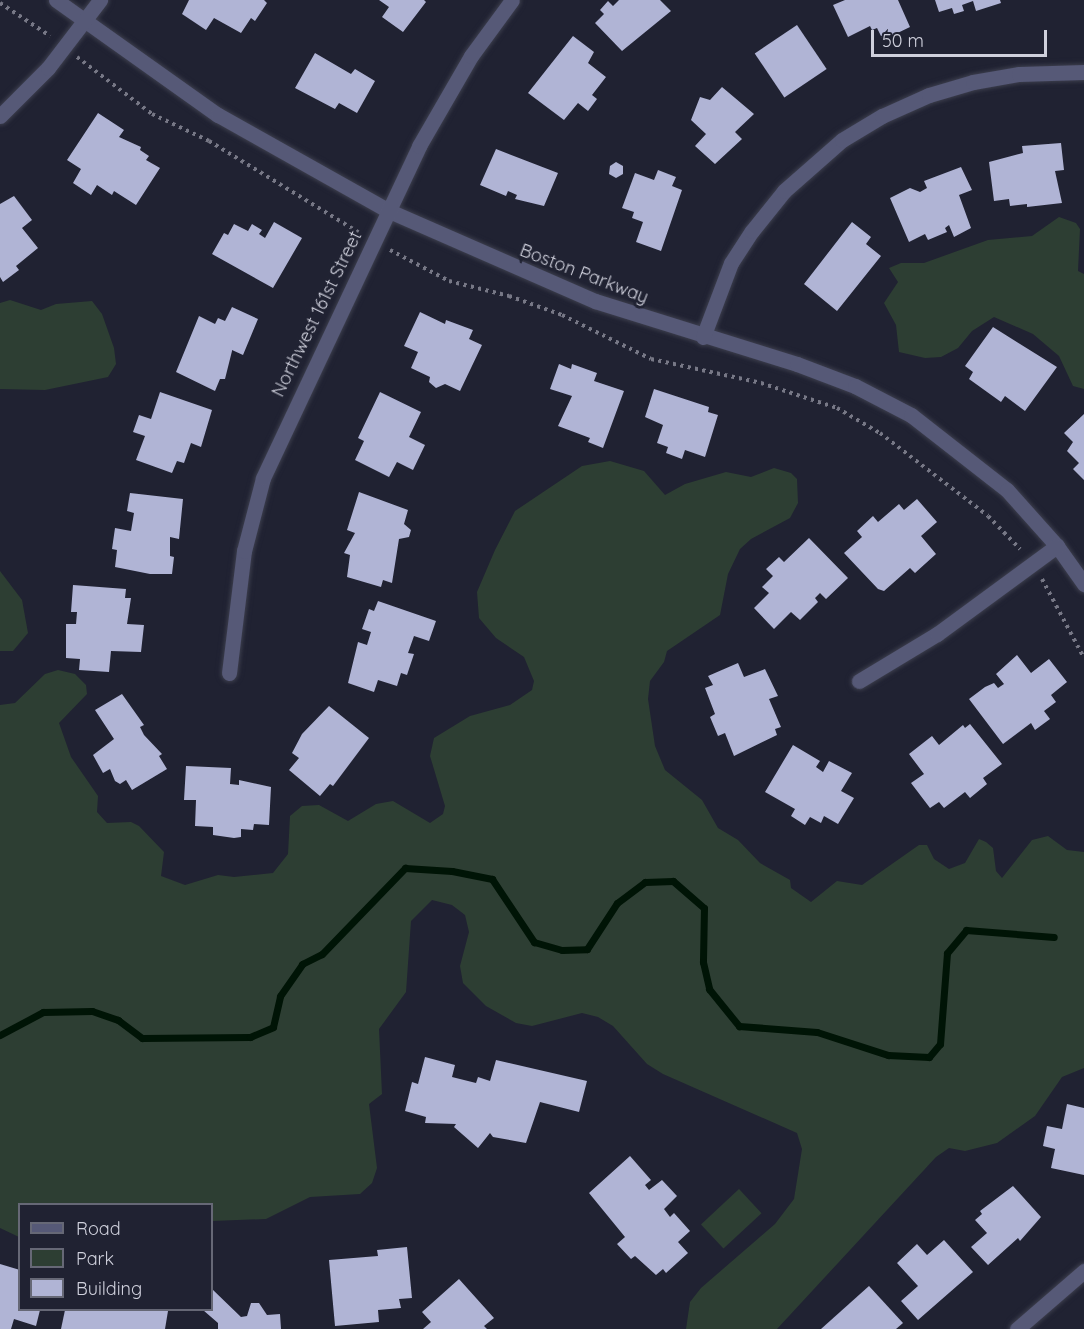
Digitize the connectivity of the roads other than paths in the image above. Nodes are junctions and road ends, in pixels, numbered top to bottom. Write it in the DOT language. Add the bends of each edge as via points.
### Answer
graph roads {
  1 [pos="56,0"];
  2 [pos="100,0"];
  3 [pos="512,0"];
  4 [pos="84,22"];
  5 [pos="1084,72"];
  6 [pos="0,116"];
  7 [pos="389,211"];
  8 [pos="703,337"];
  9 [pos="1057,546"];
  10 [pos="1084,584"];
  11 [pos="229,673"];
  12 [pos="859,681"];
  13 [pos="1084,1270"];
  14 [pos="1017,1329"];
  1 -- 4 [label="street, Boston Parkway"];
  2 -- 4 [label="street"];
  3 -- 7 [label="street, Northwest 161st Street" via="440,106"];
  4 -- 6 [label="street"];
  4 -- 7 [label="street, Boston Parkway" via="218,115"];
  5 -- 8 [label="street" via="1019,74 973,82 929,95 842,140 784,191 752,231 731,263"];
  7 -- 8 [label="street, Boston Parkway" via="575,293"];
  7 -- 11 [label="street, Northwest 161st Street" via="262,478 244,552"];
  8 -- 9 [label="street, Boston Parkway" via="855,386 910,415 1007,490"];
  9 -- 10 [label="street, Boston Parkway"];
  9 -- 12 [label="street" via="937,634"];
  13 -- 14 [label="street"];
}
